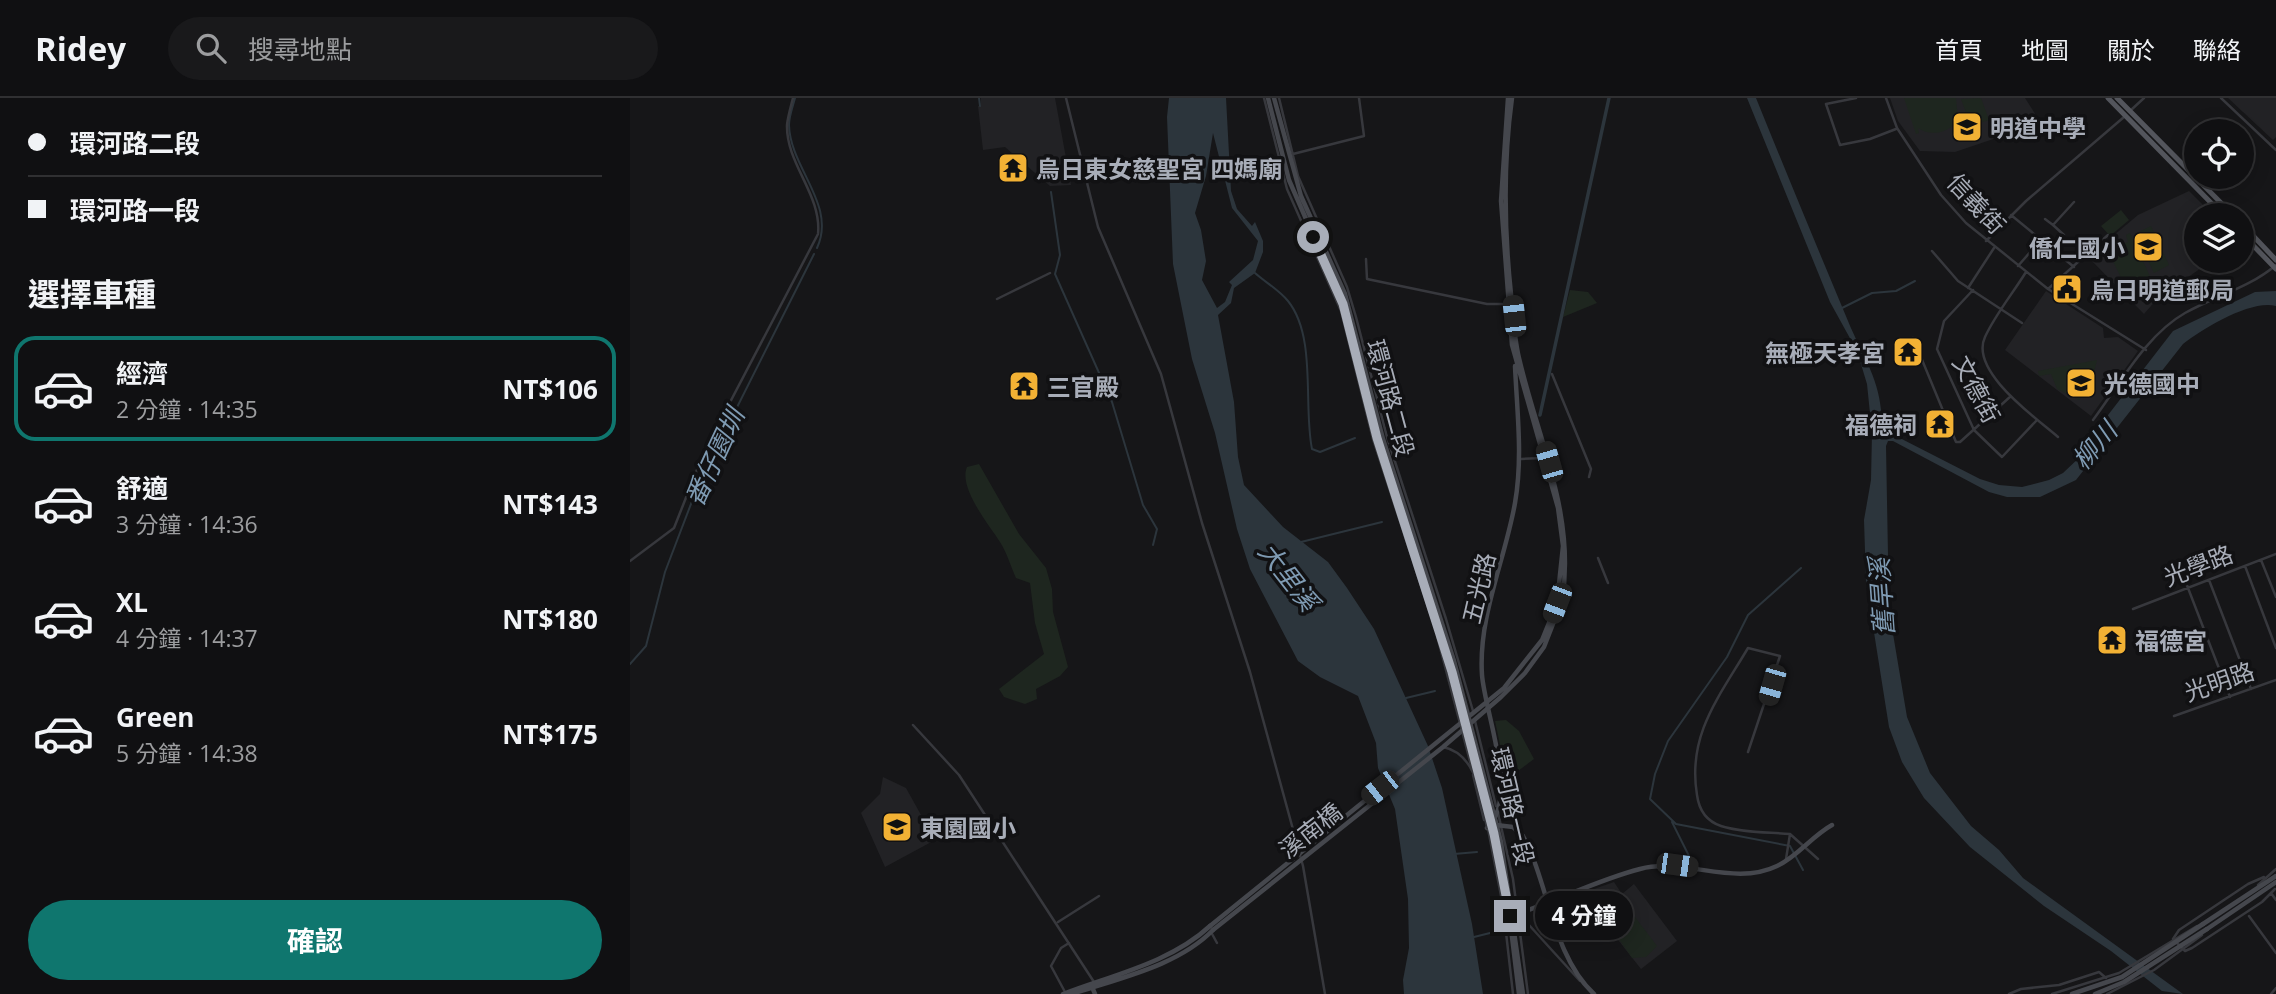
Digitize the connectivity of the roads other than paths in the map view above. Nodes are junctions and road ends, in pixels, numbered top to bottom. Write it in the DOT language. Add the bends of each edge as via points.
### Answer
graph roads {
  1 [pos="793,98"];
  2 [pos="1067,98"];
  3 [pos="1267,98"];
  4 [pos="1277,98"];
  5 [pos="1359,98"];
  6 [pos="1510,98"];
  7 [pos="1856,98"];
  8 [pos="1886,98"];
  9 [pos="2108,98"];
  10 [pos="2117,98"];
  11 [pos="2144,98"];
  12 [pos="2221,98"];
  13 [pos="2127,113"];
  14 [pos="1897,128"];
  15 [pos="2276,150"];
  16 [pos="1292,155"];
  17 [pos="2074,202"];
  18 [pos="2212,203"];
  19 [pos="2221,203"];
  20 [pos="2011,215"];
  21 [pos="2045,219"];
  22 [pos="2053,225"];
  23 [pos="2108,235"];
  24 [pos="2254,239"];
  25 [pos="1986,241"];
  26 [pos="2040,241"];
  27 [pos="2254,245"];
  28 [pos="1994,248"];
  29 [pos="2052,250"];
  30 [pos="1931,251"];
  31 [pos="1366,259"];
  32 [pos="2275,265"];
  33 [pos="2018,266"];
  34 [pos="2074,267"];
  35 [pos="2026,272"];
  36 [pos="1050,273"];
  37 [pos="1968,288"];
  38 [pos="2048,289"];
  39 [pos="1973,290"];
  40 [pos="997,299"];
  41 [pos="1508,304"];
  42 [pos="2003,309"];
  43 [pos="2022,323"];
  44 [pos="1913,338"];
  45 [pos="2146,349"];
  46 [pos="1357,354"];
  47 [pos="1516,357"];
  48 [pos="1552,374"];
  49 [pos="1363,376"];
  50 [pos="2011,396"];
  51 [pos="2093,419"];
  52 [pos="1896,420"];
  53 [pos="2037,420"];
  54 [pos="1859,422"];
  55 [pos="1974,430"];
  56 [pos="2058,437"];
  57 [pos="1521,459"];
  58 [pos="1546,460"];
  59 [pos="1589,477"];
  60 [pos="2276,554"];
  61 [pos="1598,558"];
  62 [pos="2261,560"];
  63 [pos="630,561"];
  64 [pos="2245,566"];
  65 [pos="2183,575"];
  66 [pos="2209,580"];
  67 [pos="1608,583"];
  68 [pos="2188,588"];
  69 [pos="2276,597"];
  70 [pos="1560,602"];
  71 [pos="2133,609"];
  72 [pos="2276,648"];
  73 [pos="2276,680"];
  74 [pos="2251,689"];
  75 [pos="2230,696"];
  76 [pos="1465,713"];
  77 [pos="2174,716"];
  78 [pos="913,725"];
  79 [pos="1443,747"];
  80 [pos="1748,752"];
  81 [pos="1495,823"];
  82 [pos="1832,825"];
  83 [pos="1790,835"];
  84 [pos="1801,847"];
  85 [pos="1786,859"];
  86 [pos="1818,859"];
  87 [pos="2276,869"];
  88 [pos="2276,876"];
  89 [pos="2264,877"];
  90 [pos="2276,882"];
  91 [pos="2276,888"];
  92 [pos="2271,893"];
  93 [pos="2255,894"];
  94 [pos="1100,896"];
  95 [pos="2276,900"];
  96 [pos="1547,904"];
  97 [pos="1512,916"];
  98 [pos="2249,916"];
  99 [pos="1057,923"];
  100 [pos="2205,926"];
  101 [pos="1211,929"];
  102 [pos="1069,943"];
  103 [pos="1217,943"];
  104 [pos="2276,953"];
  105 [pos="1580,981"];
  106 [pos="1093,985"];
  107 [pos="2276,988"];
  108 [pos="1067,993"];
  109 [pos="2124,993"];
  110 [pos="1095,994"];
  111 [pos="1325,994"];
  112 [pos="1513,994"];
  113 [pos="1523,994"];
  114 [pos="1594,994"];
  115 [pos="2009,994"];
  116 [pos="2052,994"];
  117 [pos="2072,994"];
  118 [pos="2095,994"];
  119 [pos="2107,994"];
  120 [pos="2271,994"];
  1 -- 63 [label="street" via="787,125 790,147 817,211 818,234 704,452 674,528"];
  2 -- 111 [label="street" via="1098,227 1161,374 1250,671 1312,906"];
  3 -- 46 [label="street, 環河路二段" via="1289,180 1339,293"];
  4 -- 16 [label="street, 環河路二段"];
  4 -- 46 [label="street, 環河路二段" via="1294,178 1345,295"];
  5 -- 16 [label="street" via="1365,134"];
  6 -- 41 [label="street, 五光路" via="1501,201"];
  6 -- 47 [label="street, 五光路" via="1504,202"];
  7 -- 14 [label="street" via="1826,104 1840,145"];
  8 -- 14 [label="street, 信義街"];
  9 -- 13 [label="main road"];
  10 -- 13 [label="main road"];
  11 -- 13 [label="street"];
  12 -- 15 [label="street"];
  13 -- 18 [label="main road"];
  13 -- 19 [label="main road"];
  13 -- 20 [label="street"];
  14 -- 25 [label="street, 信義街" via="1941,195"];
  16 -- 46 [label="street, 環河路二段" via="1347,287"];
  17 -- 22 [label="street"];
  20 -- 25 [label="street"];
  20 -- 26 [label="street"];
  21 -- 22 [label="street"];
  22 -- 29 [label="street" via="2064,235"];
  23 -- 34 [label="street"];
  24 -- 32 [label="main road"];
  25 -- 28 [label="street, 信義街"];
  26 -- 29 [label="street"];
  26 -- 33 [label="street"];
  27 -- 32 [label="main road"];
  28 -- 33 [label="street, 信義街"];
  28 -- 37 [label="street"];
  29 -- 34 [label="street"];
  30 -- 37 [label="street"];
  31 -- 41 [label="street" via="1367,279 1487,304"];
  32 -- 45 [label="street" via="2248,285 2184,313 2162,329"];
  33 -- 35 [label="street, 信義街"];
  34 -- 38 [label="street"];
  35 -- 38 [label="street, 信義街"];
  35 -- 42 [label="street"];
  36 -- 40 [label="street"];
  37 -- 39 [label="street"];
  38 -- 45 [label="street, 信義街"];
  39 -- 42 [label="street"];
  39 -- 55 [label="street, 文德街" via="1944,321 1937,349"];
  41 -- 47 [label="street, 五光路"];
  42 -- 43 [label="street"];
  42 -- 50 [label="street" via="1982,346 1988,369"];
  44 -- 55 [label="street" via="1953,438 1960,442"];
  45 -- 51 [label="street"];
  46 -- 49 [label="street, 環河路二段"];
  46 -- 49 [label="street, 環河路二段"];
  47 -- 57 [label="street, 五光路"];
  47 -- 58 [label="street, 五光路"];
  48 -- 59 [label="street" via="1591,469"];
  49 -- 76 [label="street, 環河路二段"];
  49 -- 76 [label="street, 環河路二段"];
  50 -- 53 [label="street"];
  50 -- 55 [label="street"];
  52 -- 54 [label="street"];
  53 -- 55 [label="street, 文德街" via="2002,457"];
  53 -- 56 [label="street"];
  57 -- 58 [label="street"];
  57 -- 81 [label="street, 五光路" via="1515,506 1488,611 1482,662 1484,696 1501,776"];
  58 -- 70 [label="street, 五光路" via="1562,533"];
  60 -- 62 [label="street, 光學路"];
  61 -- 67 [label="street"];
  62 -- 64 [label="street, 光學路"];
  62 -- 69 [label="street"];
  64 -- 66 [label="street, 光學路"];
  64 -- 72 [label="street"];
  65 -- 68 [label="street"];
  66 -- 68 [label="street, 光學路"];
  66 -- 74 [label="street"];
  68 -- 71 [label="street, 光學路"];
  68 -- 75 [label="street"];
  70 -- 79 [label="street, 溪南橋, bridge" via="1544,647 1525,673"];
  70 -- 101 [label="street, 溪南橋, bridge" via="1542,640 1499,693"];
  73 -- 74 [label="street, 光明路"];
  74 -- 75 [label="street, 光明路"];
  75 -- 77 [label="street, 光明路"];
  76 -- 81 [label="street, 環河路一段"];
  76 -- 81 [label="street, 環河路一段"];
  78 -- 99 [label="street" via="959,775"];
  79 -- 81 [label="street, bridge" via="1459,752 1469,764 1485,815"];
  79 -- 101 [label="street, 溪南橋, bridge"];
  80 -- 83 [label="street" via="1780,656 1748,648 1714,702 1695,749 1698,805 1703,815 1720,825"];
  81 -- 96 [label="street" via="1513,827 1523,836"];
  81 -- 97 [label="street, 環河路一段"];
  81 -- 97 [label="street, 環河路一段"];
  82 -- 84 [label="street"];
  83 -- 84 [label="street"];
  83 -- 85 [label="street"];
  84 -- 85 [label="street"];
  84 -- 86 [label="street"];
  85 -- 96 [label="street" via="1764,870 1738,872 1662,864"];
  87 -- 89 [label="street"];
  88 -- 93 [label="street"];
  89 -- 92 [label="street" via="2179,930 2173,939 2185,951"];
  89 -- 93 [label="street"];
  90 -- 93 [label="street"];
  91 -- 92 [label="street"];
  91 -- 93 [label="street"];
  92 -- 95 [label="street"];
  93 -- 100 [label="street"];
  94 -- 99 [label="street"];
  96 -- 97 [label="street"];
  96 -- 105 [label="street"];
  97 -- 105 [label="street"];
  97 -- 112 [label="street, 環河路一段"];
  97 -- 113 [label="street, 環河路一段"];
  97 -- 113 [label="street, 環河路一段"];
  98 -- 104 [label="street"];
  99 -- 102 [label="street"];
  100 -- 116 [label="street, bridge" via="2119,973"];
  100 -- 117 [label="street, bridge" via="2122,977"];
  100 -- 118 [label="street, bridge" via="2143,971"];
  100 -- 119 [label="street, bridge" via="2197,940 2154,970"];
  101 -- 103 [label="street"];
  101 -- 106 [label="street" via="1173,951"];
  102 -- 106 [label="street"];
  102 -- 108 [label="street" via="1051,966"];
  105 -- 114 [label="street"];
  106 -- 108 [label="street"];
  106 -- 110 [label="street"];
  107 -- 120 [label="street"];
  109 -- 115 [label="street" via="2099,972"];
}
